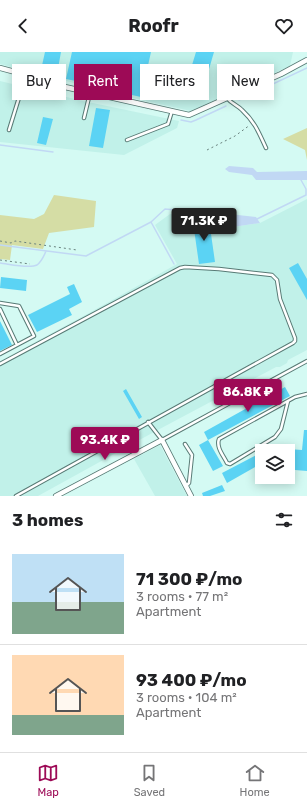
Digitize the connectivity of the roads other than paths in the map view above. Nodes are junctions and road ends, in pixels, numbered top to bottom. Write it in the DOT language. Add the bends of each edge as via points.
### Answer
graph roads {
  1 [pos="307,60"];
  2 [pos="0,68"];
  3 [pos="12,71"];
  4 [pos="274,77"];
  5 [pos="18,100"];
  6 [pos="88,100"];
  7 [pos="122,100"];
  8 [pos="223,100"];
  9 [pos="229,100"];
  10 [pos="172,111"];
  11 [pos="84,118"];
  12 [pos="9,130"];
  13 [pos="127,140"];
  14 [pos="266,148"];
  15 [pos="0,303"];
  16 [pos="0,309"];
  17 [pos="17,345"];
  18 [pos="0,354"];
  19 [pos="307,361"];
  20 [pos="0,364"];
  21 [pos="307,394"];
  22 [pos="288,401"];
  23 [pos="148,422"];
  24 [pos="162,440"];
  25 [pos="185,444"];
  26 [pos="186,486"];
  27 [pos="16,496"];
  28 [pos="56,496"];
  29 [pos="191,496"];
  1 -- 4 [label="street"];
  2 -- 3 [label="street"];
  5 -- 12 [label="lane"];
  6 -- 11 [label="lane"];
  7 -- 10 [label="street"];
  8 -- 10 [label="street" via="189,115"];
  9 -- 14 [label="lane" via="253,122"];
  10 -- 13 [label="lane" via="168,124"];
  15 -- 17 [label="lane" via="19,306 34,336"];
  16 -- 17 [label="lane"];
  17 -- 18 [label="lane"];
  19 -- 24 [label="lane"];
  20 -- 23 [label="lane" via="180,268 219,269 275,277 295,341"];
  21 -- 22 [label="lane"];
  22 -- 22 [label="lane" via="219,439 218,447 227,463 230,464 275,437 281,429"];
  23 -- 24 [label="lane"];
  23 -- 27 [label="lane"];
  24 -- 26 [label="street"];
  24 -- 28 [label="street"];
  25 -- 26 [label="lane" via="192,455 189,483"];
  26 -- 29 [label="street"];
}
